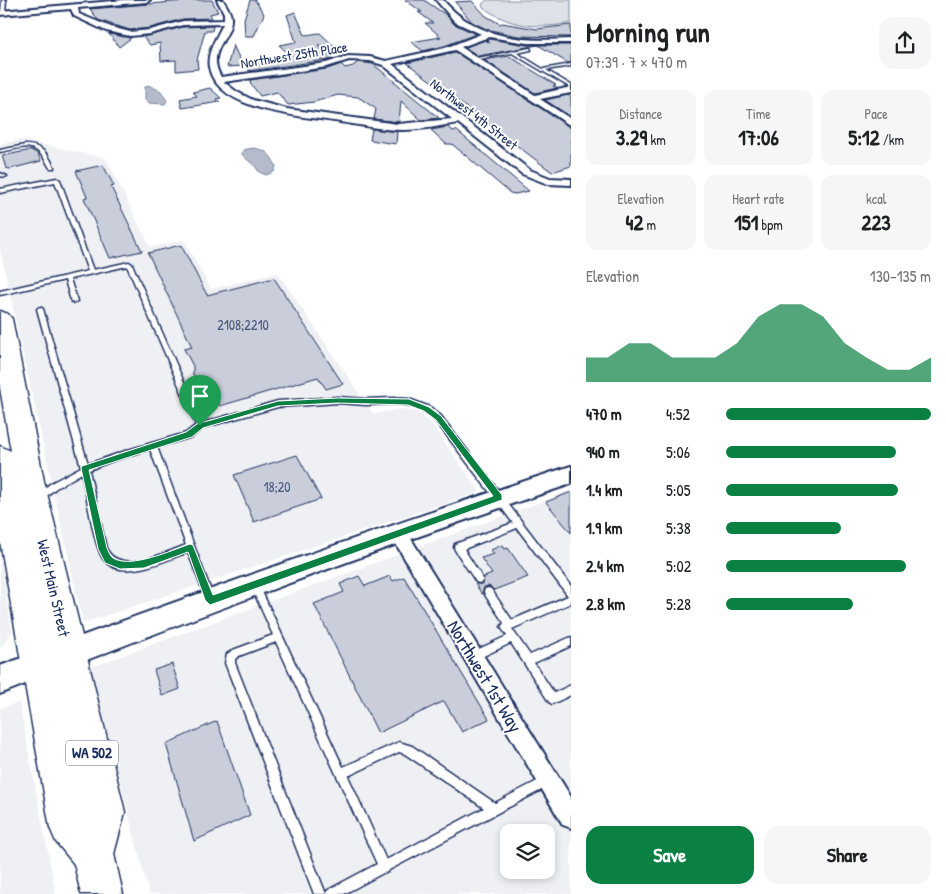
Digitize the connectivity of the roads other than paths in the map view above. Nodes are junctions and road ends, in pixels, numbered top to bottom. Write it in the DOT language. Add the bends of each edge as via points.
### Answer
graph roads {
  1 [pos="147,0"];
  2 [pos="220,0"];
  3 [pos="439,0"];
  4 [pos="3,1"];
  5 [pos="124,1"];
  6 [pos="74,7"];
  7 [pos="2,13"];
  8 [pos="228,22"];
  9 [pos="489,34"];
  10 [pos="571,41"];
  11 [pos="456,47"];
  12 [pos="530,49"];
  13 [pos="514,52"];
  14 [pos="474,59"];
  15 [pos="386,63"];
  16 [pos="571,65"];
  17 [pos="542,70"];
  18 [pos="219,80"];
  19 [pos="571,89"];
  20 [pos="533,98"];
  21 [pos="343,107"];
  22 [pos="337,119"];
  23 [pos="460,120"];
  24 [pos="571,124"];
  25 [pos="0,151"];
  26 [pos="52,167"];
  27 [pos="571,182"];
  28 [pos="0,190"];
  29 [pos="91,272"];
  30 [pos="67,278"];
  31 [pos="0,294"];
  32 [pos="74,301"];
  33 [pos="40,309"];
  34 [pos="0,319"];
  35 [pos="200,426"];
  36 [pos="153,446"];
  37 [pos="85,468"];
  38 [pos="571,474"];
  39 [pos="2,477"];
  40 [pos="499,498"];
  41 [pos="35,502"];
  42 [pos="519,524"];
  43 [pos="399,534"];
  44 [pos="190,548"];
  45 [pos="479,579"];
  46 [pos="254,585"];
  47 [pos="488,592"];
  48 [pos="571,593"];
  49 [pos="571,599"];
  50 [pos="210,600"];
  51 [pos="510,625"];
  52 [pos="278,637"];
  53 [pos="513,638"];
  54 [pos="571,641"];
  55 [pos="473,656"];
  56 [pos="53,658"];
  57 [pos="528,661"];
  58 [pos="0,680"];
  59 [pos="571,690"];
  60 [pos="341,774"];
  61 [pos="548,780"];
  62 [pos="495,809"];
  63 [pos="571,817"];
  64 [pos="384,868"];
  65 [pos="102,894"];
  66 [pos="320,894"];
  67 [pos="334,894"];
  1 -- 5 [label="street"];
  2 -- 8 [label="street"];
  3 -- 9 [label="street" via="459,21"];
  4 -- 7 [label="lane"];
  5 -- 6 [label="street"];
  6 -- 7 [label="street"];
  6 -- 8 [label="street" via="78,16 130,34 150,32 182,22"];
  8 -- 18 [label="street" via="212,63"];
  9 -- 10 [label="street" via="543,42"];
  9 -- 11 [label="street, Northwest 25th Place"];
  11 -- 14 [label="street"];
  11 -- 15 [label="street, Northwest 25th Place"];
  12 -- 13 [label="lane"];
  13 -- 14 [label="lane"];
  13 -- 17 [label="lane"];
  14 -- 20 [label="street"];
  15 -- 18 [label="street, Northwest 25th Place" via="348,58 326,65"];
  15 -- 23 [label="street, Northwest 4th Street"];
  16 -- 17 [label="lane"];
  17 -- 19 [label="lane"];
  18 -- 22 [label="street" via="230,91 263,106"];
  19 -- 20 [label="street"];
  20 -- 24 [label="street"];
  21 -- 22 [label="street"];
  22 -- 23 [label="street" via="407,127"];
  23 -- 27 [label="street, Northwest 4th Street" via="526,172 548,181"];
  25 -- 26 [label="lane" via="37,148 46,153"];
  28 -- 29 [label="lane" via="57,180"];
  29 -- 30 [label="lane"];
  29 -- 35 [label="lane" via="129,264"];
  30 -- 31 [label="lane"];
  30 -- 32 [label="lane"];
  33 -- 37 [label="lane"];
  34 -- 41 [label="highway, West Main Street / WA 502"];
  35 -- 36 [label="lane" via="189,435"];
  35 -- 40 [label="lane" via="278,404 338,400 409,402 427,409 438,418"];
  36 -- 37 [label="lane"];
  36 -- 44 [label="lane"];
  37 -- 41 [label="lane" via="50,486"];
  37 -- 44 [label="lane" via="102,549 108,560 120,565 144,564"];
  38 -- 40 [label="street"];
  39 -- 56 [label="highway, West Main Street / WA 502"];
  40 -- 42 [label="lane"];
  40 -- 43 [label="street"];
  41 -- 56 [label="highway, West Main Street / WA 502"];
  42 -- 45 [label="lane" via="458,547"];
  42 -- 48 [label="lane"];
  43 -- 46 [label="street"];
  43 -- 55 [label="street, Northwest 1st Way"];
  44 -- 50 [label="lane"];
  46 -- 50 [label="street"];
  46 -- 52 [label="lane"];
  47 -- 51 [label="lane"];
  49 -- 51 [label="lane"];
  50 -- 56 [label="street"];
  51 -- 53 [label="lane" via="506,627"];
  52 -- 60 [label="lane"];
  52 -- 66 [label="lane" via="236,653 230,657 230,663"];
  53 -- 55 [label="lane"];
  53 -- 57 [label="lane"];
  54 -- 57 [label="lane"];
  55 -- 61 [label="street, Northwest 1st Way"];
  56 -- 58 [label="street"];
  56 -- 65 [label="highway, West Main Street / WA 502" via="70,828 93,854"];
  57 -- 59 [label="lane" via="552,698"];
  60 -- 62 [label="lane" via="399,748 408,750"];
  60 -- 64 [label="lane"];
  61 -- 62 [label="lane"];
  61 -- 63 [label="street, Northwest 1st Way"];
  62 -- 64 [label="lane"];
  64 -- 67 [label="lane"];
}
